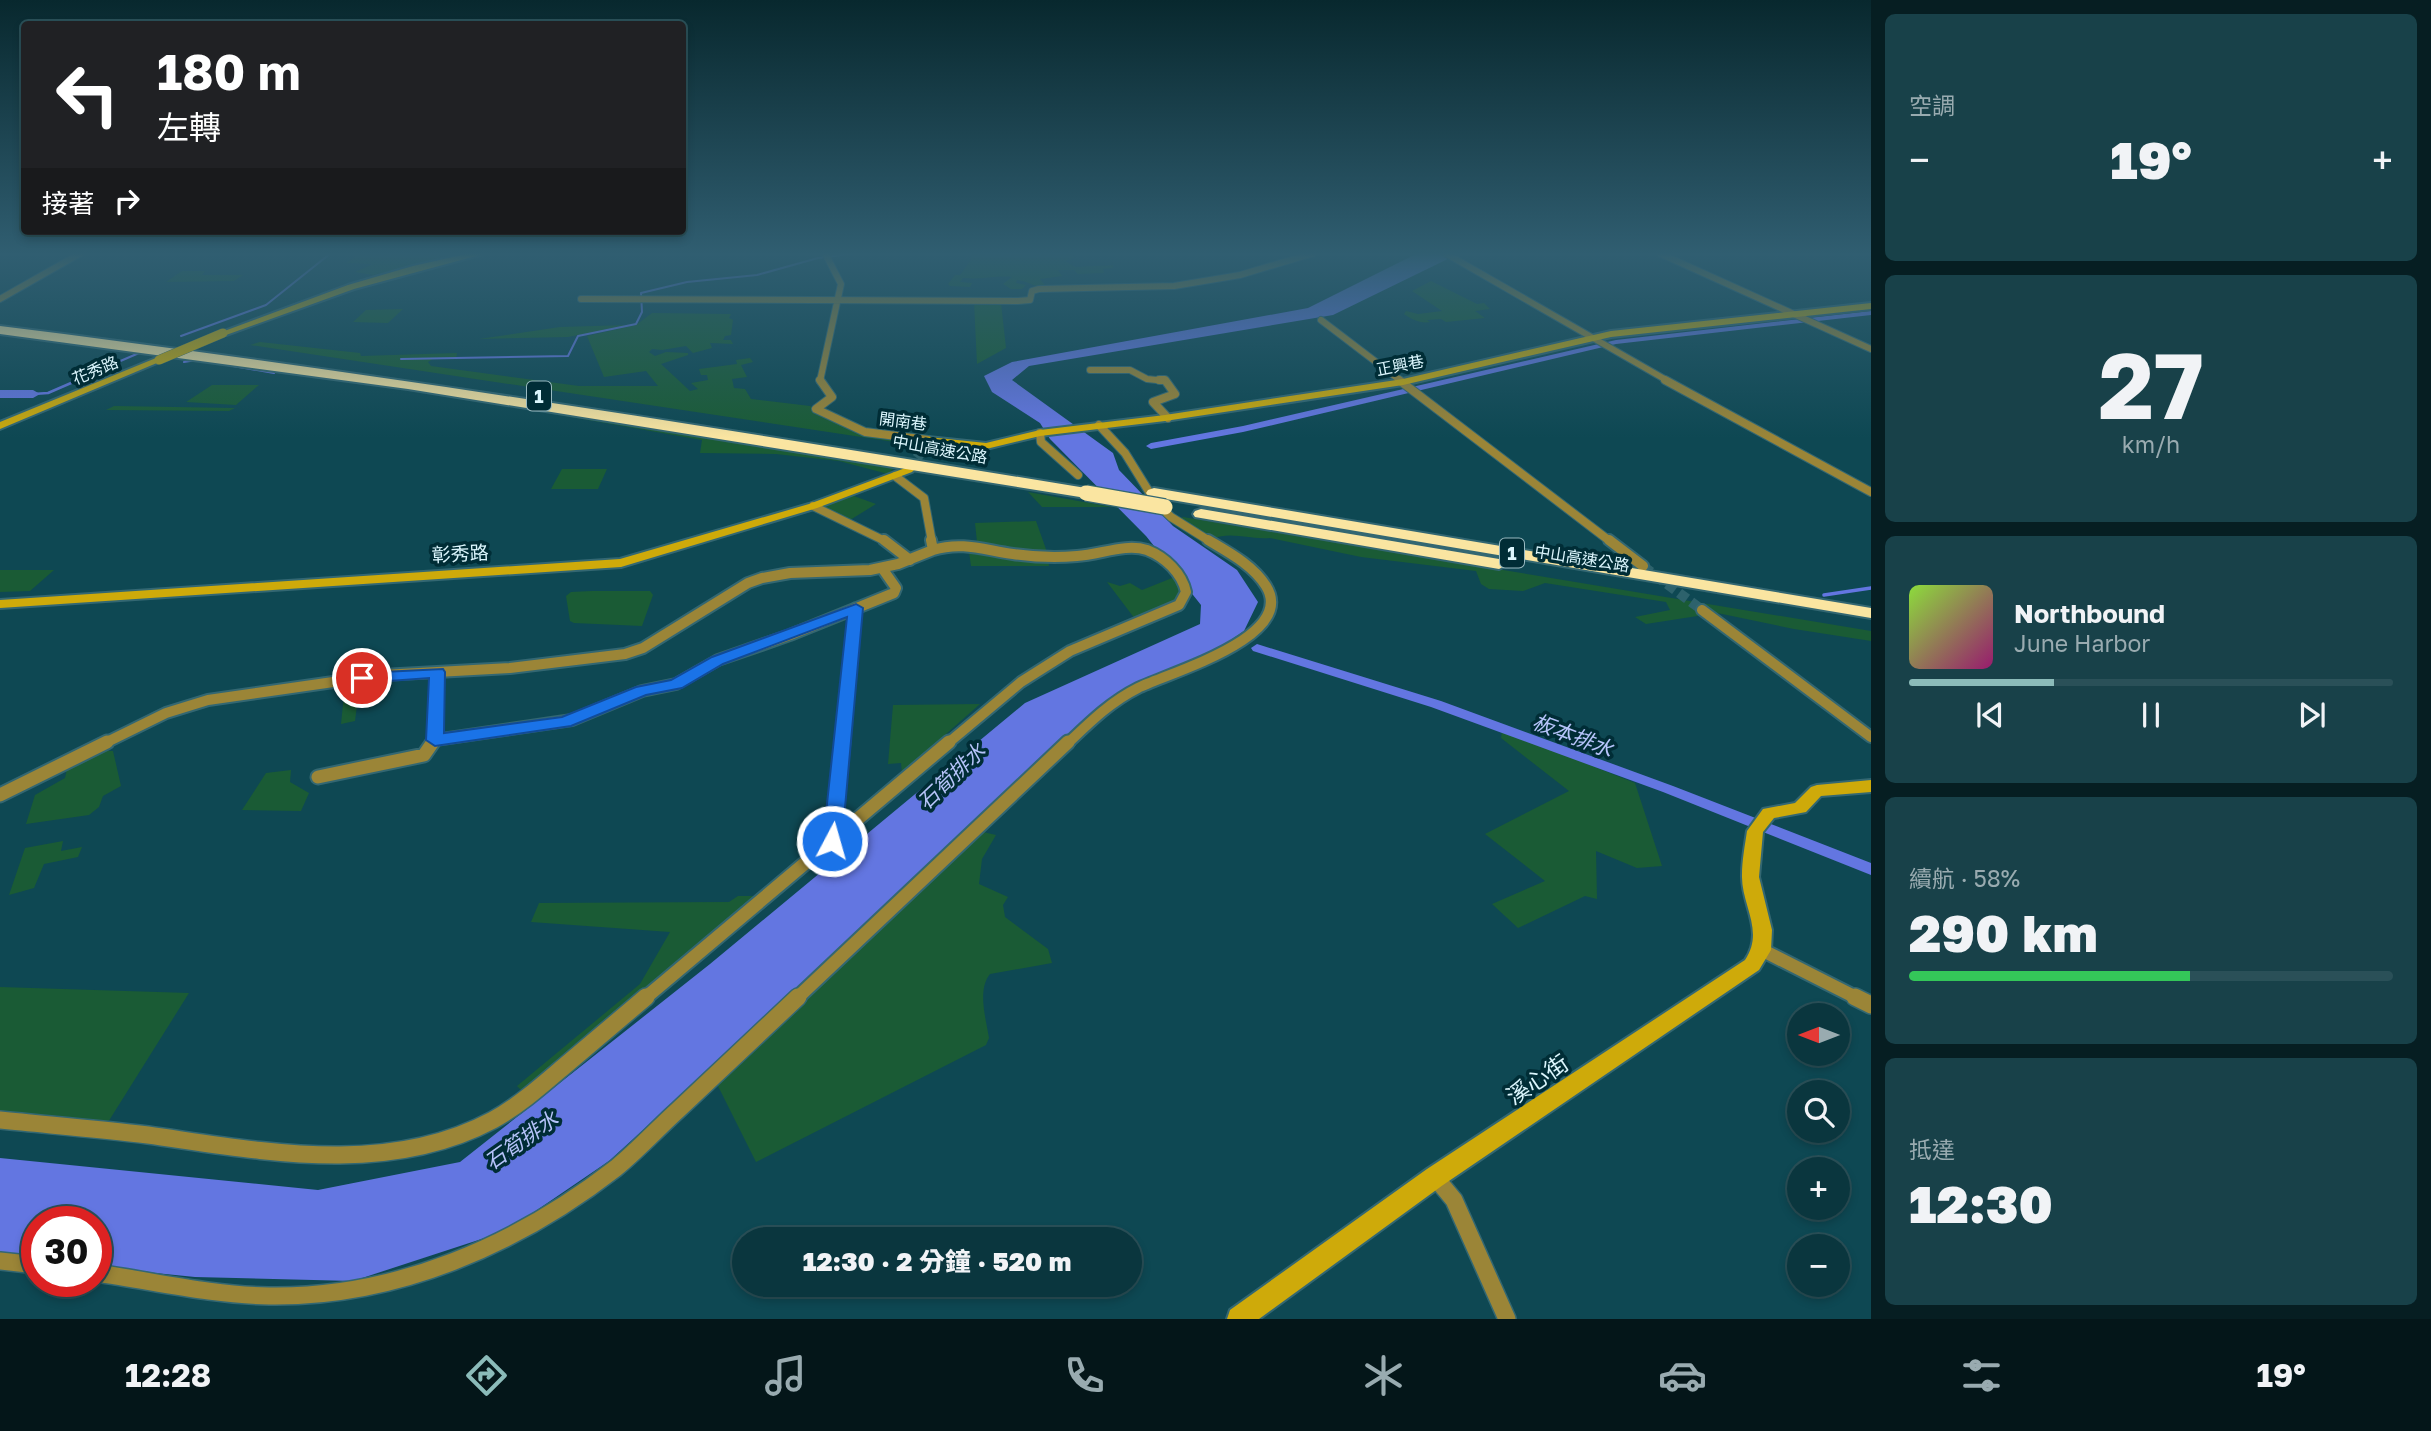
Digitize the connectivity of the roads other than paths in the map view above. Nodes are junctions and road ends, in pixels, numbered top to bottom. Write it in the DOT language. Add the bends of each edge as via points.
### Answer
graph roads {
  1 [pos="271,315"];
  2 [pos="834,315"];
  3 [pos="1554,315"];
  4 [pos="1790,315"];
  5 [pos="1796,315"];
  6 [pos="1321,320"];
  7 [pos="0,322"];
  8 [pos="0,330"];
  9 [pos="1596,338"];
  10 [pos="1871,349"];
  11 [pos="1090,370"];
  12 [pos="1403,382"];
  13 [pos="1168,418"];
  14 [pos="1100,425"];
  15 [pos="0,426"];
  16 [pos="1040,433"];
  17 [pos="927,443"];
  18 [pos="908,470"];
  19 [pos="895,476"];
  20 [pos="1080,483"];
  21 [pos="1871,492"];
  22 [pos="813,506"];
  23 [pos="933,550"];
  24 [pos="909,560"];
  25 [pos="1643,566"];
  26 [pos="881,568"];
  27 [pos="0,604"];
  28 [pos="856,608"];
  29 [pos="1702,610"];
  30 [pos="1871,613"];
  31 [pos="1871,625"];
  32 [pos="437,672"];
  33 [pos="1871,737"];
  34 [pos="435,740"];
  35 [pos="318,777"];
  36 [pos="1871,786"];
  37 [pos="0,795"];
  38 [pos="832,841"];
  39 [pos="1762,950"];
  40 [pos="1871,1005"];
  41 [pos="0,1120"];
  42 [pos="1435,1177"];
  43 [pos="0,1261"];
  44 [pos="21,1263"];
  45 [pos="112,1275"];
  46 [pos="1239,1319"];
  47 [pos="1507,1319"];
  1 -- 15 [label="street, 花秀路, bridge"];
  2 -- 17 [label="street, 開南巷" via="820,382 832,397 816,409 864,432"];
  3 -- 9 [label="street"];
  4 -- 9 [label="street, 正興巷"];
  5 -- 10 [label="street"];
  6 -- 12 [label="street"];
  7 -- 20 [label="highway, 中山高速公路 / 1" via="377,371 849,442"];
  8 -- 20 [label="highway, 中山高速公路 / 1" via="185,352"];
  9 -- 12 [label="street, 正興巷"];
  9 -- 21 [label="street"];
  11 -- 13 [label="street" via="1130,370 1147,379 1165,380 1175,394 1153,402"];
  12 -- 13 [label="street, 正興巷"];
  12 -- 25 [label="street"];
  13 -- 14 [label="street, 正興巷"];
  14 -- 16 [label="street, 開南巷"];
  14 -- 45 [label="street" via="1127,456 1138,480 1171,517 1256,572 1268,590 1267,616 1237,645 1126,692 1106,707 618,1166 540,1220 443,1265 391,1281 325,1293 246,1294"];
  16 -- 17 [label="street, 開南巷" via="981,446"];
  16 -- 20 [label="street" via="1041,442"];
  18 -- 19 [label="street, 彰秀路"];
  19 -- 22 [label="street, 彰秀路"];
  19 -- 23 [label="street" via="924,498"];
  20 -- 30 [label="highway, 中山高速公路 / 1"];
  20 -- 31 [label="highway, 中山高速公路 / 1, bridge" via="1165,507 1265,526"];
  22 -- 24 [label="street" via="877,534"];
  22 -- 27 [label="street, 彰秀路" via="621,563"];
  23 -- 24 [label="street"];
  23 -- 38 [label="street" via="960,542 1034,556 1139,548 1159,556 1183,580 1186,592 1179,605 1084,644 1038,670"];
  24 -- 26 [label="street"];
  26 -- 28 [label="street" via="895,592"];
  26 -- 32 [label="street" via="756,579 643,648 625,654"];
  28 -- 34 [label="street" via="718,660 676,684 642,691 572,720"];
  28 -- 38 [label="street"];
  29 -- 33 [label="street"];
  32 -- 34 [label="street"];
  32 -- 37 [label="street" via="370,677 196,703 166,713"];
  34 -- 35 [label="street" via="424,755"];
  36 -- 39 [label="street" via="1817,791 1800,808 1769,813 1755,831 1750,877 1763,930"];
  38 -- 41 [label="street" via="537,1089 495,1119 461,1135 387,1152 311,1156"];
  39 -- 40 [label="street"];
  39 -- 42 [label="street, 溪心街" via="1752,965"];
  42 -- 46 [label="street, 溪心街"];
  42 -- 47 [label="street" via="1454,1200"];
  43 -- 44 [label="street"];
}
